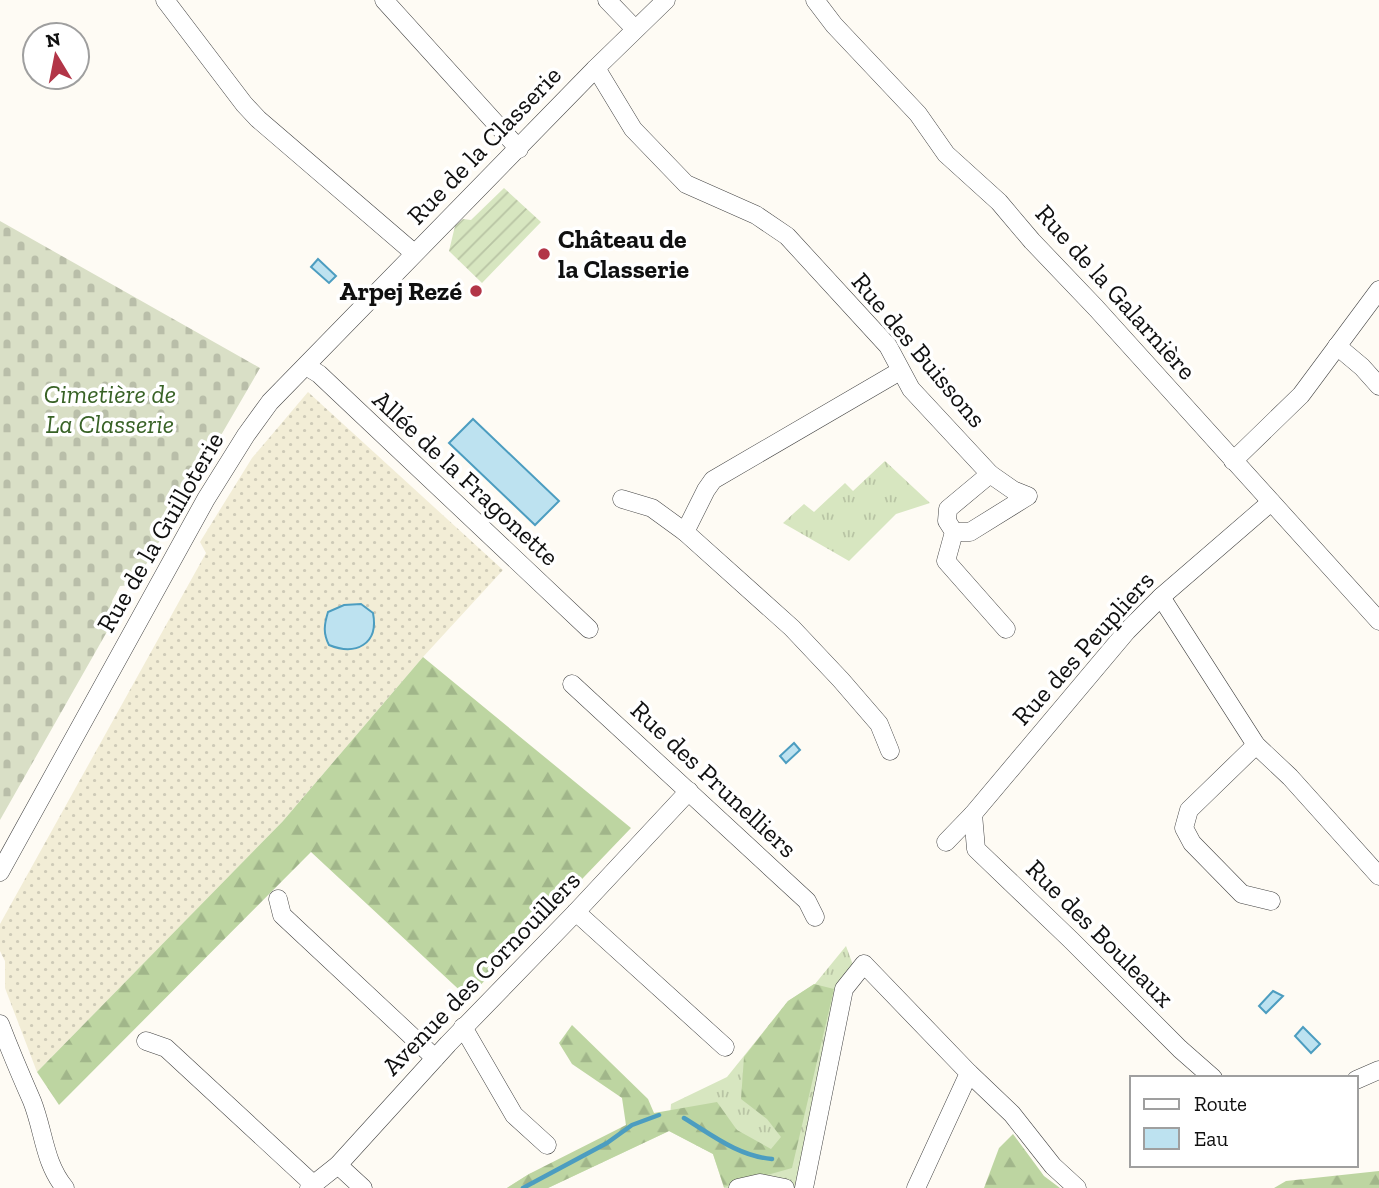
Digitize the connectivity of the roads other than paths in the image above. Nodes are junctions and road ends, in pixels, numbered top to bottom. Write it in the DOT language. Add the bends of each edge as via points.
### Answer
graph roads {
  1 [pos="165,0"];
  2 [pos="384,0"];
  3 [pos="607,0"];
  4 [pos="666,0"];
  5 [pos="815,0"];
  6 [pos="635,29"];
  7 [pos="596,68"];
  8 [pos="519,149"];
  9 [pos="415,253"];
  10 [pos="1379,290"];
  11 [pos="1337,346"];
  12 [pos="306,366"];
  13 [pos="900,370"];
  14 [pos="1379,386"];
  15 [pos="1233,461"];
  16 [pos="990,474"];
  17 [pos="622,499"];
  18 [pos="1271,502"];
  19 [pos="685,532"];
  20 [pos="954,532"];
  21 [pos="1161,597"];
  22 [pos="1379,621"];
  23 [pos="589,629"];
  24 [pos="1006,629"];
  25 [pos="572,684"];
  26 [pos="1256,745"];
  27 [pos="890,751"];
  28 [pos="689,791"];
  29 [pos="973,814"];
  30 [pos="946,842"];
  31 [pos="0,872"];
  32 [pos="1379,876"];
  33 [pos="278,899"];
  34 [pos="1271,901"];
  35 [pos="576,912"];
  36 [pos="815,917"];
  37 [pos="0,1024"];
  38 [pos="463,1027"];
  39 [pos="146,1041"];
  40 [pos="725,1047"];
  41 [pos="435,1058"];
  42 [pos="1379,1070"];
  43 [pos="969,1073"];
  44 [pos="1211,1076"];
  45 [pos="1358,1079"];
  46 [pos="547,1145"];
  47 [pos="338,1165"];
  48 [pos="311,1186"];
  49 [pos="65,1188"];
  50 [pos="363,1188"];
  51 [pos="738,1188"];
  52 [pos="785,1188"];
  53 [pos="804,1188"];
  54 [pos="916,1188"];
  55 [pos="1077,1188"];
  1 -- 9 [label="street, Rue de la Classerie" via="244,104"];
  2 -- 8 [label="street"];
  3 -- 6 [label="street"];
  4 -- 6 [label="street, Rue de la Classerie"];
  5 -- 15 [label="street, Rue de la Galarnière" via="918,114 946,154 999,202"];
  6 -- 7 [label="street, Rue de la Classerie"];
  7 -- 8 [label="street, Rue de la Classerie"];
  7 -- 13 [label="street, Rue des Buissons" via="633,129 686,184 777,228 888,346"];
  8 -- 9 [label="street, Rue de la Classerie"];
  9 -- 12 [label="street, Rue de la Guilloterie"];
  10 -- 11 [label="street"];
  11 -- 14 [label="street"];
  11 -- 15 [label="street" via="1301,395"];
  12 -- 23 [label="street, Allée de la Fragonette"];
  12 -- 31 [label="street, Rue de la Guilloterie" via="270,402 227,464"];
  13 -- 16 [label="street, Rue des Buissons" via="911,389"];
  13 -- 19 [label="street" via="713,480"];
  15 -- 18 [label="street, Rue de la Galarnière"];
  16 -- 20 [label="street" via="948,509 947,521"];
  16 -- 20 [label="street, Rue des Buissons" via="1028,496 970,532"];
  17 -- 19 [label="street" via="652,508"];
  18 -- 21 [label="street, Rue des Peupliers"];
  18 -- 22 [label="street, Rue de la Galarnière"];
  19 -- 27 [label="street" via="792,628 841,680 879,724"];
  20 -- 24 [label="street" via="946,561"];
  21 -- 26 [label="street"];
  21 -- 29 [label="street, Rue des Peupliers"];
  25 -- 28 [label="street, Rue des Prunelliers"];
  26 -- 32 [label="street"];
  26 -- 34 [label="street" via="1189,810 1184,828 1192,843 1242,894"];
  28 -- 35 [label="street, Avenue des Cornouillers"];
  28 -- 36 [label="street, Rue des Prunelliers" via="807,901"];
  29 -- 30 [label="street, Rue des Peupliers"];
  29 -- 44 [label="street, Rue des Bouleaux" via="976,849"];
  33 -- 41 [label="street" via="282,915"];
  35 -- 38 [label="street, Avenue des Cornouillers"];
  35 -- 40 [label="street"];
  37 -- 49 [label="street" via="32,1102 52,1171"];
  38 -- 41 [label="street, Avenue des Cornouillers"];
  38 -- 46 [label="street" via="514,1115"];
  39 -- 48 [label="street" via="166,1048"];
  41 -- 47 [label="street, Avenue des Cornouillers"];
  42 -- 45 [label="street"];
  43 -- 53 [label="street" via="864,964 844,989"];
  43 -- 54 [label="street"];
  43 -- 55 [label="street"];
  47 -- 48 [label="street, Avenue des Cornouillers"];
  47 -- 50 [label="street"];
  51 -- 52 [label="street" via="760,1184"];
}
